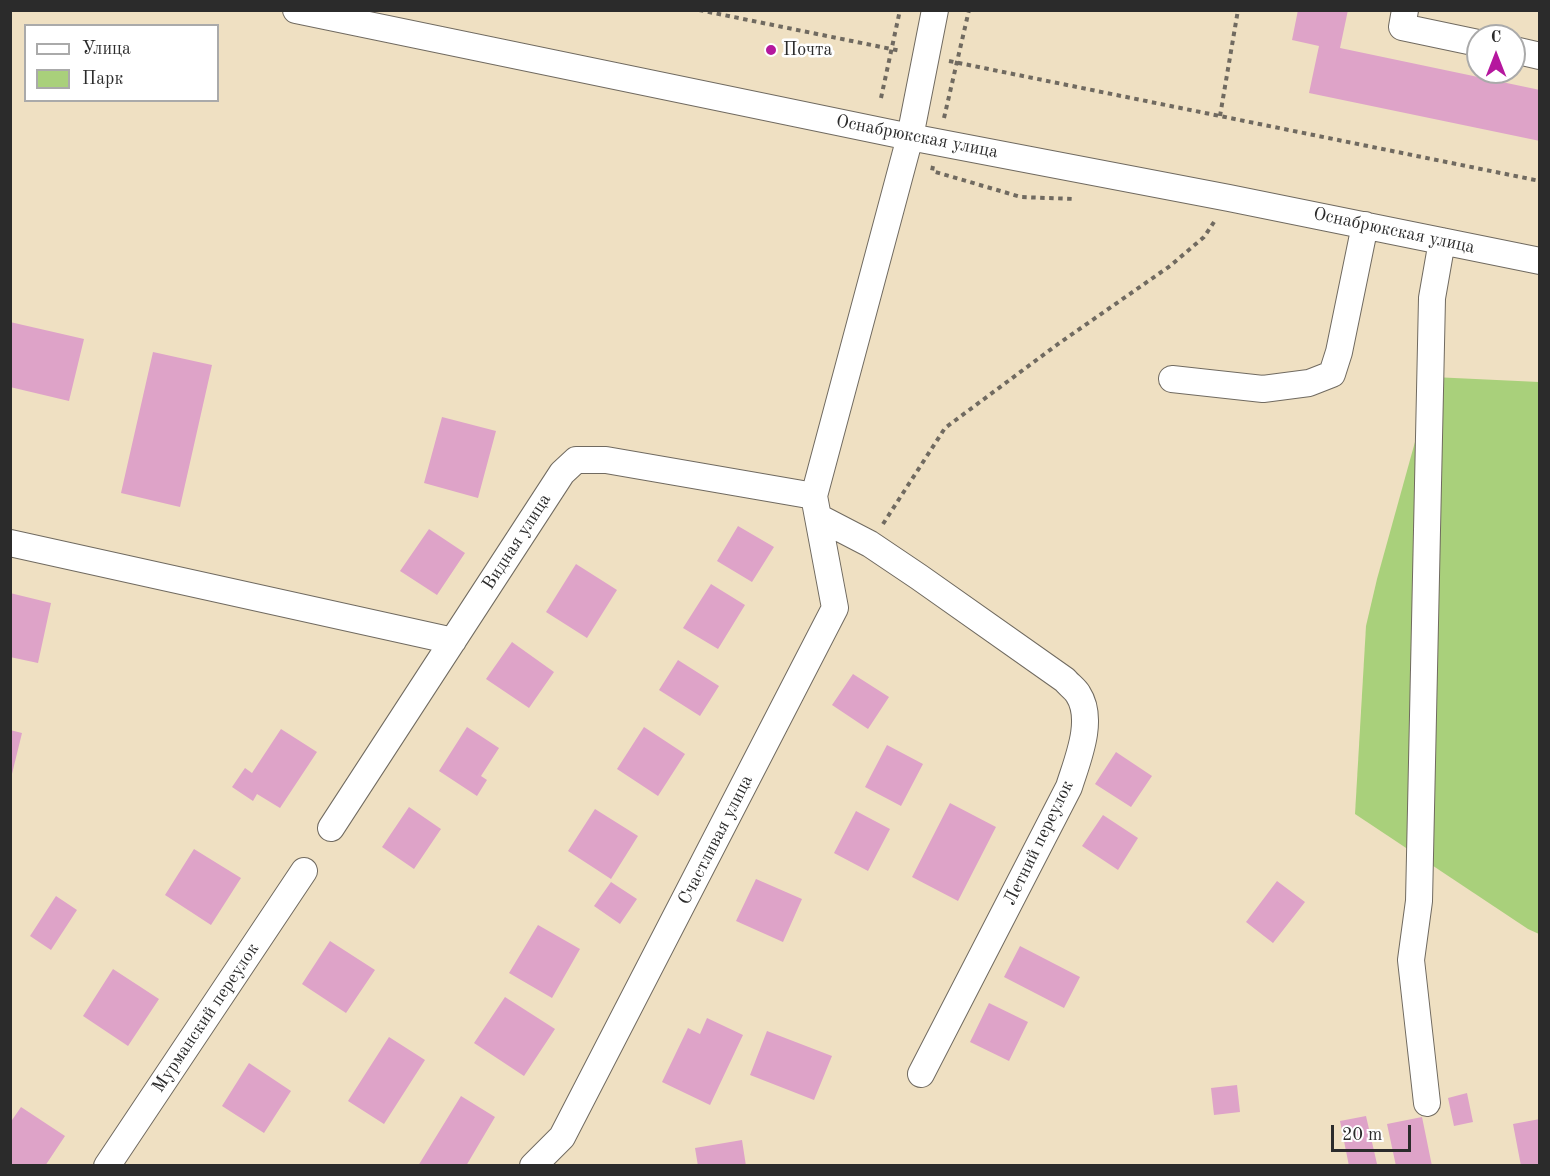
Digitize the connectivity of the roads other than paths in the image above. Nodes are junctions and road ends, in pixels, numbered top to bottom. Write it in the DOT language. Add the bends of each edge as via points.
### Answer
graph roads {
  1 [pos="296,10"];
  2 [pos="935,10"];
  3 [pos="1405,10"];
  4 [pos="1466,40"];
  5 [pos="910,137"];
  6 [pos="1365,225"];
  7 [pos="1442,241"];
  8 [pos="1539,261"];
  9 [pos="1172,379"];
  10 [pos="816,507"];
  11 [pos="10,543"];
  12 [pos="453,641"];
  13 [pos="331,828"];
  14 [pos="304,871"];
  15 [pos="921,1074"];
  16 [pos="1427,1103"];
  17 [pos="107,1166"];
  18 [pos="533,1166"];
  1 -- 5 [label="street, Оснабрюкская улица"];
  2 -- 5 [label="street"];
  3 -- 4 [label="street" via="1402,27"];
  5 -- 6 [label="street, Оснабрюкская улица"];
  5 -- 10 [label="street"];
  6 -- 7 [label="street, Оснабрюкская улица"];
  6 -- 9 [label="street" via="1332,374 1309,383 1263,389"];
  7 -- 8 [label="street, Оснабрюкская улица"];
  7 -- 16 [label="street" via="1432,298 1419,901 1411,960"];
  10 -- 12 [label="street, Видная улица" via="606,460 576,460 562,473"];
  10 -- 15 [label="street, Летний переулок" via="1065,681 1078,694 1085,710 1084,738 1069,788"];
  10 -- 18 [label="street, Счастливая улица" via="835,608 562,1137"];
  11 -- 12 [label="street"];
  12 -- 13 [label="street, Видная улица"];
  14 -- 17 [label="street, Мурманский переулок"];
}
